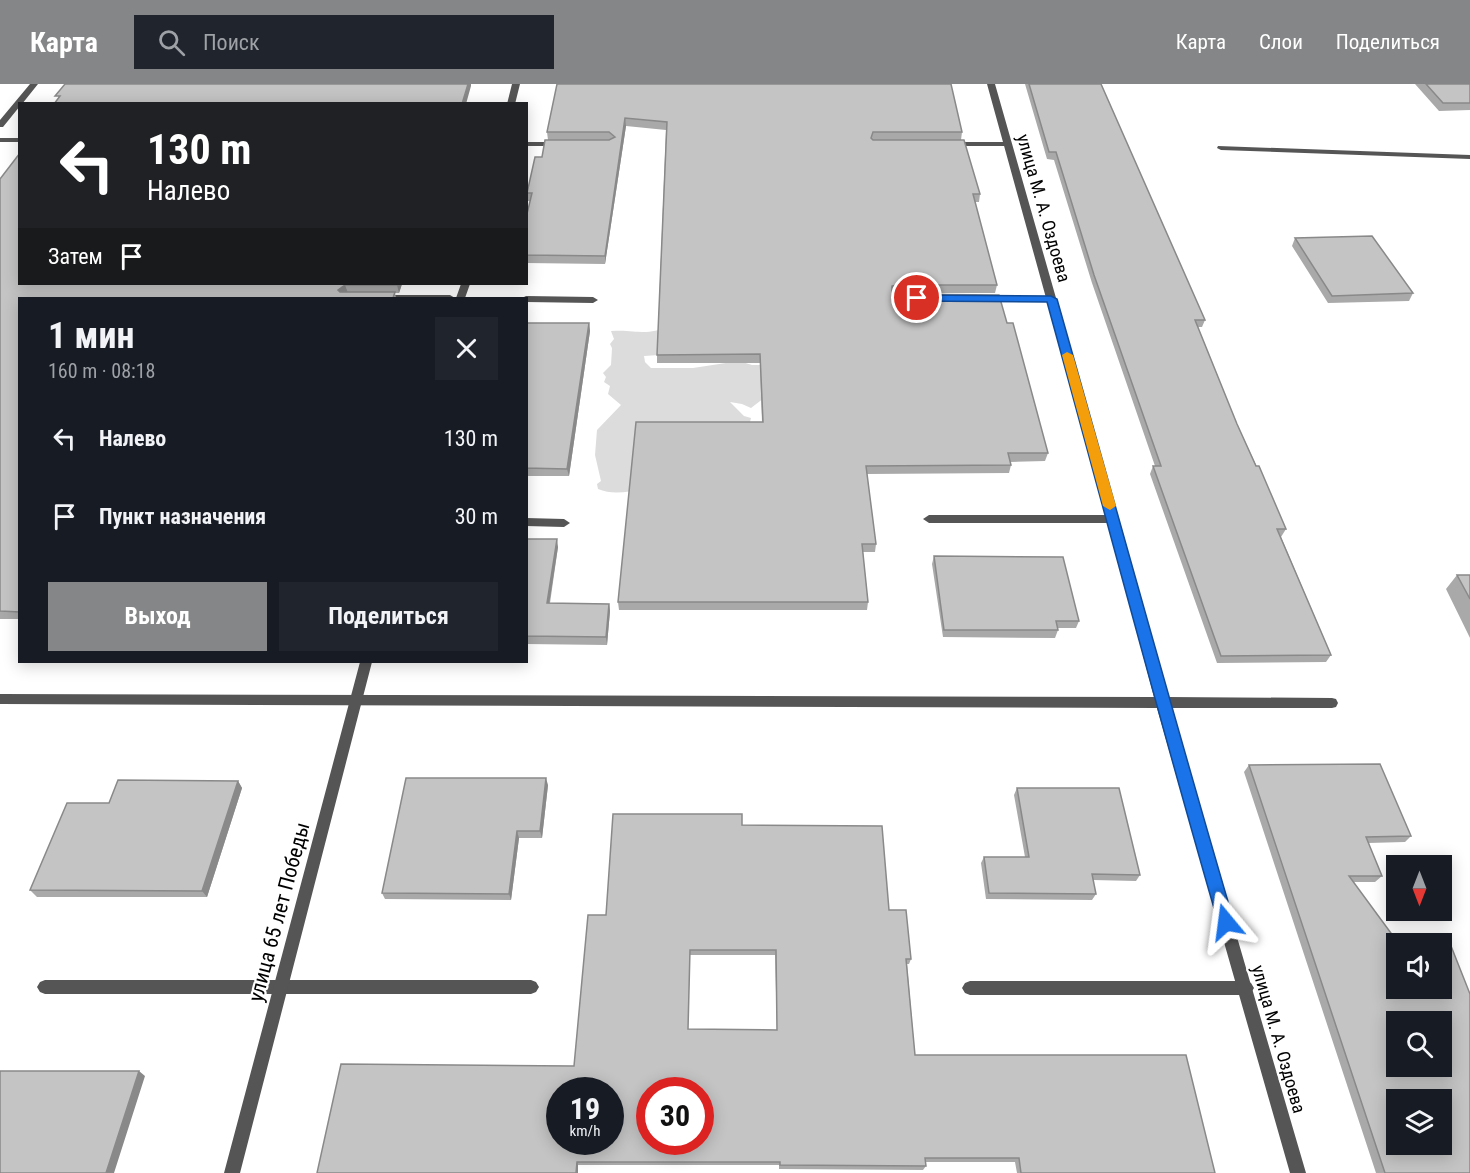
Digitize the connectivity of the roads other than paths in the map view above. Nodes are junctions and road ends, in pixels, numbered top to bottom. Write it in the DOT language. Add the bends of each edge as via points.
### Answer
graph roads {
  1 [pos="34,84"];
  2 [pos="516,84"];
  3 [pos="991,84"];
  4 [pos="19,102"];
  5 [pos="512,102"];
  6 [pos="18,103"];
  7 [pos="0,125"];
  8 [pos="0,140"];
  9 [pos="18,140"];
  10 [pos="528,144"];
  11 [pos="562,144"];
  12 [pos="935,144"];
  13 [pos="1007,144"];
  14 [pos="1221,148"];
  15 [pos="1470,157"];
  16 [pos="528,299"];
  17 [pos="976,299"];
  18 [pos="1051,299"];
  19 [pos="593,300"];
  20 [pos="929,519"];
  21 [pos="1113,519"];
  22 [pos="528,522"];
  23 [pos="564,523"];
  24 [pos="366,663"];
  25 [pos="0,699"];
  26 [pos="356,700"];
  27 [pos="1162,703"];
  28 [pos="1332,703"];
  29 [pos="45,987"];
  30 [pos="280,987"];
  31 [pos="531,987"];
  32 [pos="970,988"];
  33 [pos="1246,988"];
  34 [pos="232,1173"];
  35 [pos="1298,1173"];
  1 -- 4 [label="street"];
  2 -- 5 [label="street"];
  3 -- 13 [label="street, улица М. А. Оздоева"];
  6 -- 7 [label="street"];
  8 -- 9 [label="street"];
  10 -- 11 [label="street"];
  12 -- 13 [label="street"];
  13 -- 18 [label="street, улица М. А. Оздоева"];
  14 -- 15 [label="street"];
  16 -- 19 [label="street"];
  17 -- 18 [label="street"];
  18 -- 21 [label="street, улица М. А. Оздоева"];
  20 -- 21 [label="street"];
  21 -- 27 [label="street, улица М. А. Оздоева"];
  22 -- 23 [label="street"];
  24 -- 26 [label="street, улица 65 лет Победы"];
  25 -- 26 [label="street"];
  26 -- 27 [label="street"];
  26 -- 30 [label="street, улица 65 лет Победы"];
  27 -- 28 [label="street"];
  27 -- 33 [label="street, улица М. А. Оздоева"];
  29 -- 30 [label="street"];
  30 -- 31 [label="street"];
  30 -- 34 [label="street, улица 65 лет Победы"];
  32 -- 33 [label="street"];
  33 -- 35 [label="street, улица М. А. Оздоева"];
}
